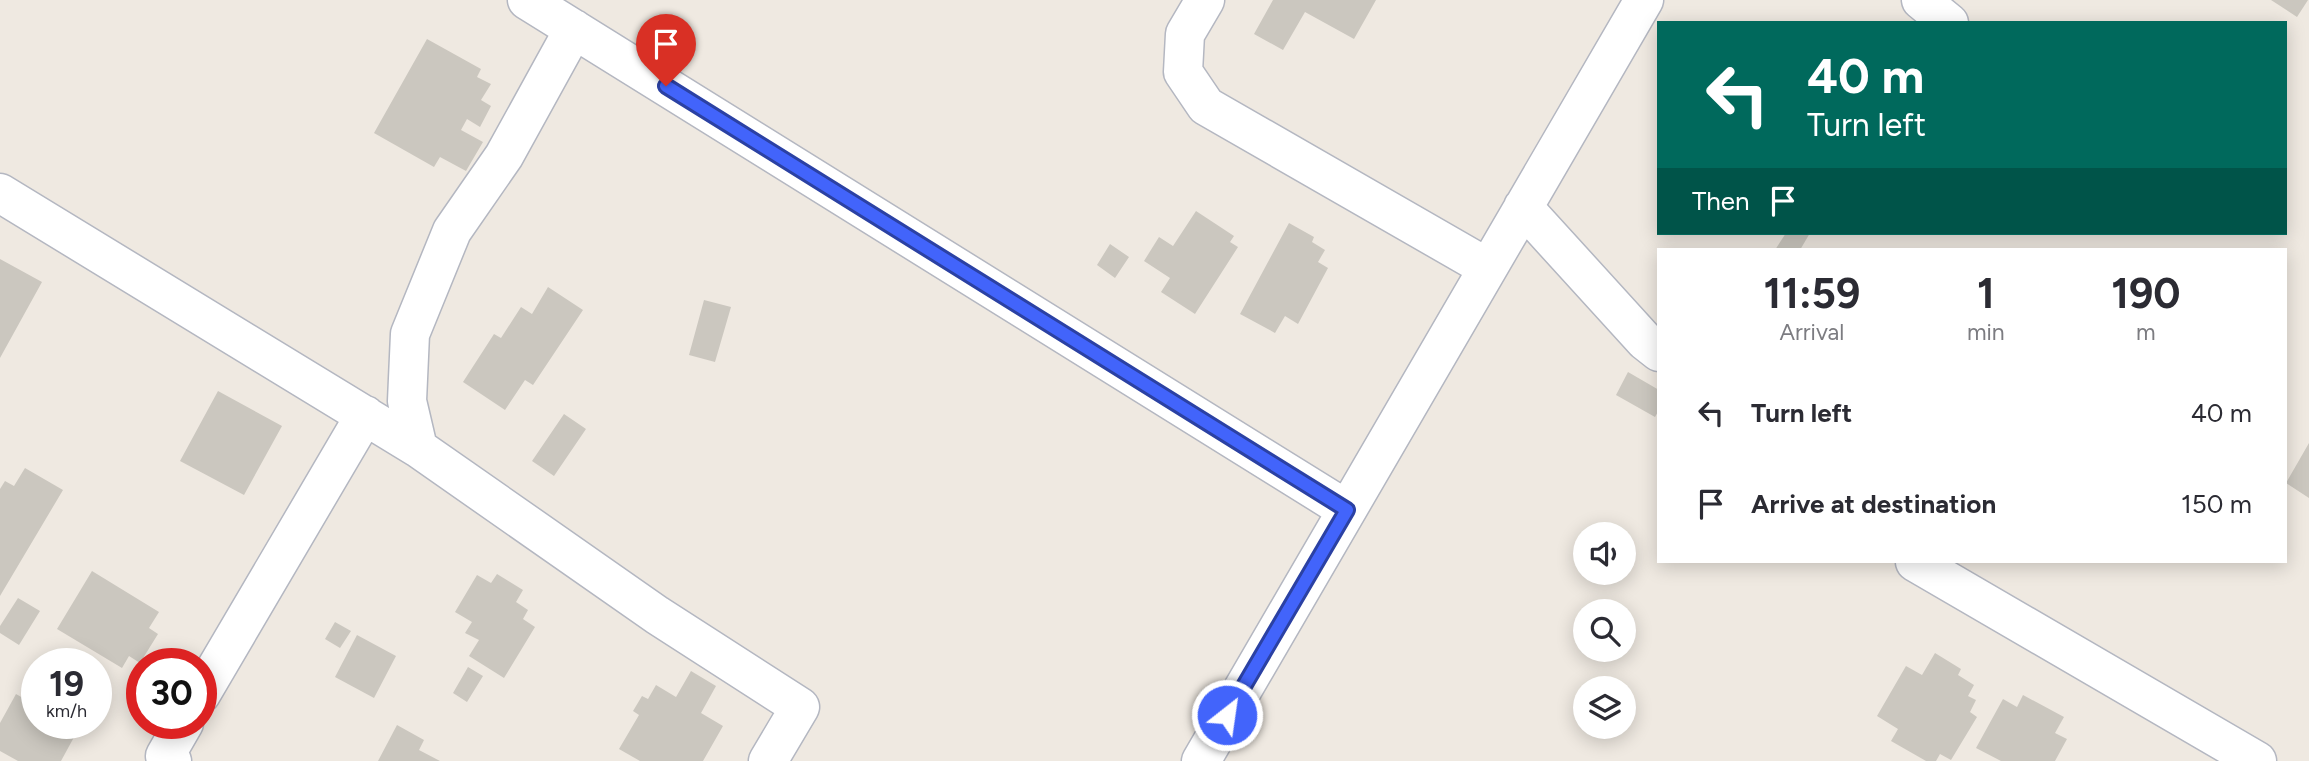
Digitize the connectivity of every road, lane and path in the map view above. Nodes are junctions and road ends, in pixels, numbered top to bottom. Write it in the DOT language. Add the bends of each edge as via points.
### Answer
graph roads {
  1 [pos="527,0"];
  2 [pos="1205,0"];
  3 [pos="1644,0"];
  4 [pos="1921,0"];
  5 [pos="1947,21"];
  6 [pos="574,29"];
  7 [pos="0,193"];
  8 [pos="1523,208"];
  9 [pos="1488,268"];
  10 [pos="1657,350"];
  11 [pos="365,415"];
  12 [pos="418,448"];
  13 [pos="1347,510"];
  14 [pos="1916,563"];
  15 [pos="217,667"];
  16 [pos="175,739"];
  17 [pos="172,761"];
  18 [pos="768,761"];
  19 [pos="1201,761"];
  20 [pos="2258,761"];
  1 -- 6 [label="street"];
  2 -- 9 [label="street" via="1185,34 1183,72 1206,106"];
  3 -- 8 [label="street"];
  4 -- 5 [label="street"];
  6 -- 12 [label="street" via="504,156 452,231 410,334 407,401"];
  6 -- 13 [label="street"];
  7 -- 11 [label="street"];
  8 -- 9 [label="street"];
  8 -- 10 [label="street"];
  9 -- 13 [label="street"];
  11 -- 12 [label="street"];
  11 -- 15 [label="street"];
  12 -- 18 [label="street" via="657,615 800,707"];
  13 -- 19 [label="street"];
  14 -- 20 [label="street"];
  16 -- 17 [label="street" via="165,756"];
}
